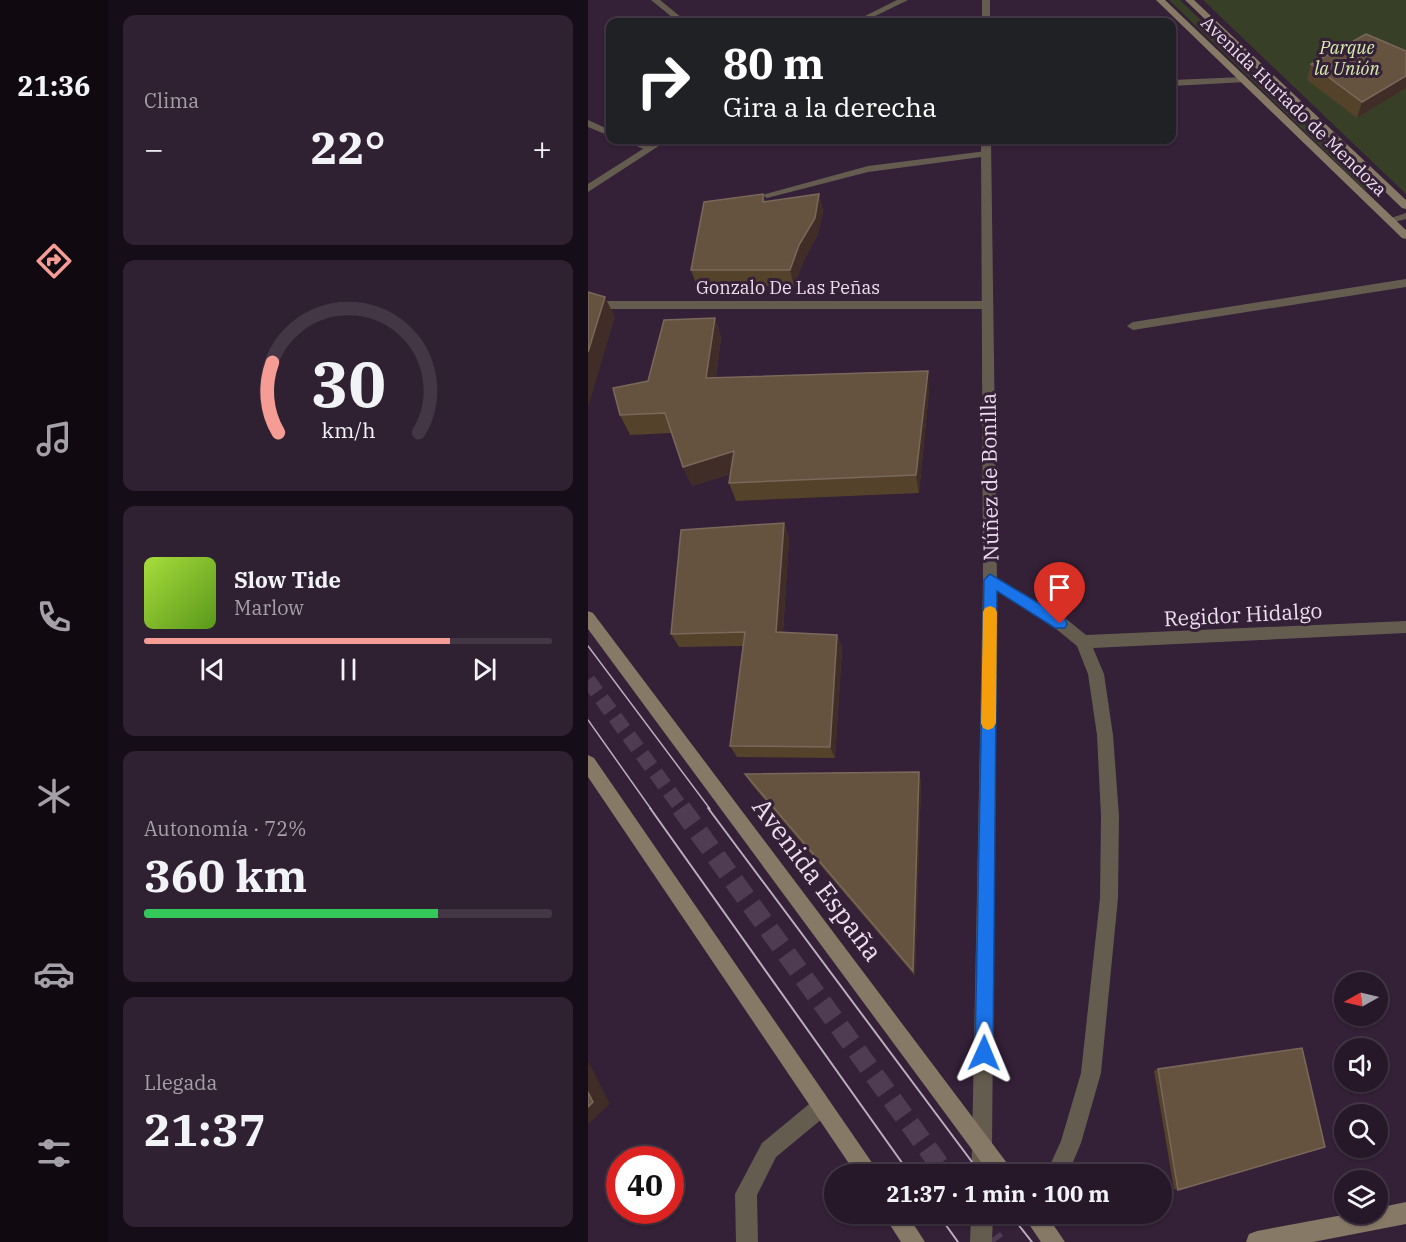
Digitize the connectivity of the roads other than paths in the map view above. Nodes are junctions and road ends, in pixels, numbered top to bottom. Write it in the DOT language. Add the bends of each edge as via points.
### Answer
graph roads {
  1 [pos="655,0"];
  2 [pos="904,0"];
  3 [pos="986,0"];
  4 [pos="1160,0"];
  5 [pos="1189,0"];
  6 [pos="678,18"];
  7 [pos="866,18"];
  8 [pos="986,18"];
  9 [pos="1243,80"];
  10 [pos="1176,83"];
  11 [pos="588,123"];
  12 [pos="606,131"];
  13 [pos="638,144"];
  14 [pos="656,144"];
  15 [pos="986,147"];
  16 [pos="649,148"];
  17 [pos="588,189"];
  18 [pos="767,195"];
  19 [pos="1406,206"];
  20 [pos="1406,216"];
  21 [pos="1390,220"];
  22 [pos="1406,236"];
  23 [pos="1406,283"];
  24 [pos="588,302"];
  25 [pos="987,305"];
  26 [pos="1133,326"];
  27 [pos="990,580"];
  28 [pos="588,616"];
  29 [pos="1406,627"];
  30 [pos="1083,642"];
  31 [pos="588,763"];
  32 [pos="821,1107"];
  33 [pos="982,1148"];
  34 [pos="861,1164"];
  35 [pos="982,1164"];
  36 [pos="995,1164"];
  37 [pos="1062,1164"];
  38 [pos="1406,1213"];
  39 [pos="901,1224"];
  40 [pos="982,1224"];
  41 [pos="1043,1224"];
  42 [pos="747,1242"];
  43 [pos="914,1242"];
  44 [pos="981,1242"];
  45 [pos="1054,1242"];
  46 [pos="1257,1242"];
  1 -- 6 [label="street"];
  2 -- 7 [label="street"];
  3 -- 8 [label="street"];
  4 -- 9 [label="main road, Avenida Hurtado de Mendoza"];
  5 -- 19 [label="main road, Avenida Hurtado de Mendoza"];
  9 -- 10 [label="street"];
  9 -- 21 [label="main road, Avenida Hurtado de Mendoza"];
  11 -- 12 [label="street"];
  13 -- 16 [label="street"];
  14 -- 16 [label="street"];
  15 -- 18 [label="street" via="868,169"];
  15 -- 25 [label="street, Núñez de Bonilla"];
  16 -- 17 [label="street"];
  20 -- 21 [label="street"];
  21 -- 22 [label="main road, Avenida Hurtado de Mendoza"];
  23 -- 26 [label="street"];
  24 -- 25 [label="street, Gonzalo De Las Peñas"];
  25 -- 27 [label="street, Núñez de Bonilla"];
  27 -- 30 [label="street"];
  27 -- 33 [label="street, Núñez de Bonilla"];
  28 -- 33 [label="main road, Avenida España"];
  29 -- 30 [label="street, Regidor Hidalgo"];
  30 -- 37 [label="street" via="1096,674 1105,735 1110,816 1109,898 1091,1073"];
  31 -- 32 [label="main road"];
  32 -- 34 [label="main road"];
  32 -- 42 [label="street" via="769,1150 746,1194"];
  33 -- 35 [label="street, Núñez de Bonilla"];
  33 -- 36 [label="main road, Avenida España"];
  38 -- 46 [label="main road"];
  39 -- 43 [label="main road"];
  40 -- 44 [label="street"];
  41 -- 45 [label="main road"];
}
